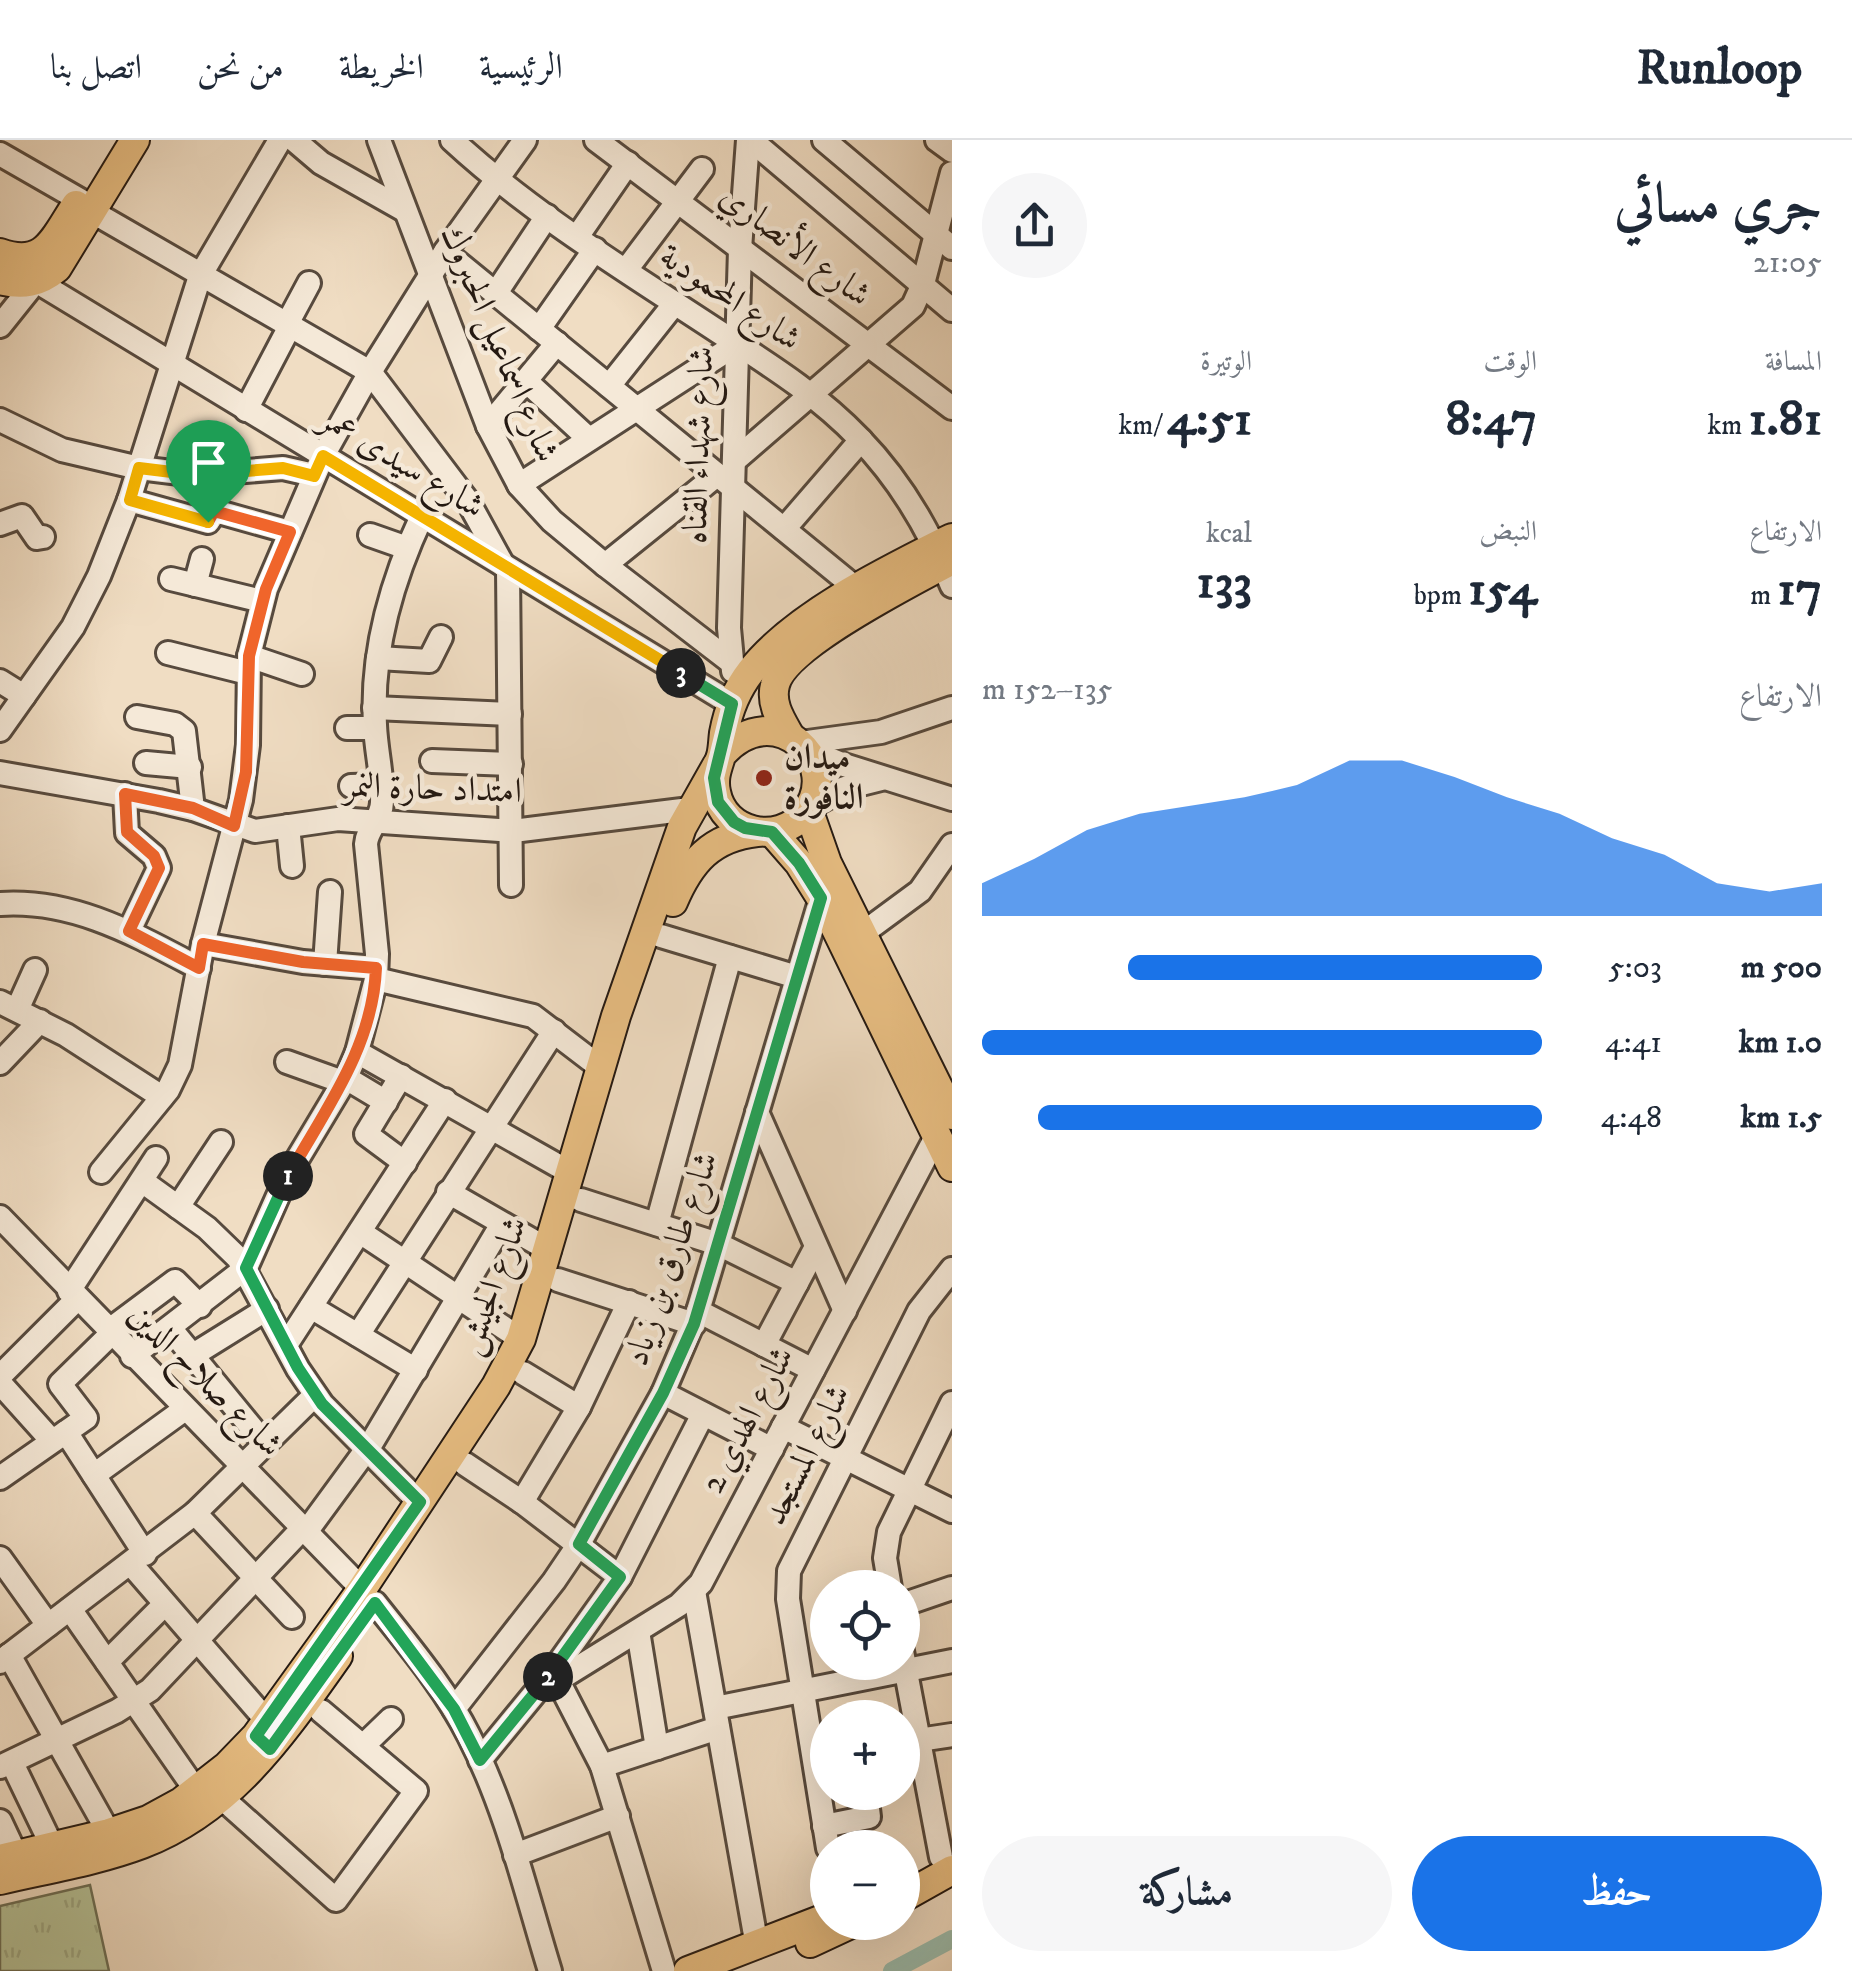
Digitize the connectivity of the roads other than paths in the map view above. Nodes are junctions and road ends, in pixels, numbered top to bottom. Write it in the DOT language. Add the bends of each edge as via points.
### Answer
graph roads {
  1 [pos="116,140"];
  2 [pos="135,140"];
  3 [pos="280,140"];
  4 [pos="294,140"];
  5 [pos="379,140"];
  6 [pos="452,140"];
  7 [pos="526,140"];
  8 [pos="596,140"];
  9 [pos="749,140"];
  10 [pos="824,140"];
  11 [pos="938,140"];
  12 [pos="952,152"];
  13 [pos="0,154"];
  14 [pos="628,164"];
  15 [pos="702,169"];
  16 [pos="952,174"];
  17 [pos="496,181"];
  18 [pos="678,202"];
  19 [pos="86,206"];
  20 [pos="404,210"];
  21 [pos="547,216"];
  22 [pos="944,241"];
  23 [pos="586,243"];
  24 [pos="740,249"];
  25 [pos="445,252"];
  26 [pos="0,254"];
  27 [pos="626,270"];
  28 [pos="200,276"];
  29 [pos="430,276"];
  30 [pos="0,280"];
  31 [pos="36,281"];
  32 [pos="309,283"];
  33 [pos="923,284"];
  34 [pos="496,294"];
  35 [pos="675,302"];
  36 [pos="952,310"];
  37 [pos="288,325"];
  38 [pos="0,326"];
  39 [pos="548,336"];
  40 [pos="738,344"];
  41 [pos="868,345"];
  42 [pos="171,364"];
  43 [pos="370,372"];
  44 [pos="526,381"];
  45 [pos="609,386"];
  46 [pos="810,394"];
  47 [pos="636,408"];
  48 [pos="952,408"];
  49 [pos="246,410"];
  50 [pos="0,420"];
  51 [pos="488,426"];
  52 [pos="589,439"];
  53 [pos="861,440"];
  54 [pos="319,466"];
  55 [pos="139,468"];
  56 [pos="728,474"];
  57 [pos="518,485"];
  58 [pos="130,500"];
  59 [pos="422,516"];
  60 [pos="0,524"];
  61 [pos="784,529"];
  62 [pos="290,532"];
  63 [pos="370,535"];
  64 [pos="43,537"];
  65 [pos="407,548"];
  66 [pos="202,559"];
  67 [pos="947,559"];
  68 [pos="605,565"];
  69 [pos="506,567"];
  70 [pos="170,579"];
  71 [pos="195,585"];
  72 [pos="857,589"];
  73 [pos="262,601"];
  74 [pos="441,637"];
  75 [pos="372,650"];
  76 [pos="168,653"];
  77 [pos="732,662"];
  78 [pos="248,665"];
  79 [pos="302,674"];
  80 [pos="0,681"];
  81 [pos="24,696"];
  82 [pos="735,698"];
  83 [pos="952,708"];
  84 [pos="510,714"];
  85 [pos="137,716"];
  86 [pos="374,718"];
  87 [pos="2,723"];
  88 [pos="347,728"];
  89 [pos="798,743"];
  90 [pos="719,760"];
  91 [pos="432,761"];
  92 [pos="146,763"];
  93 [pos="511,764"];
  94 [pos="190,767"];
  95 [pos="0,773"];
  96 [pos="884,778"];
  97 [pos="381,785"];
  98 [pos="351,786"];
  99 [pos="125,794"];
  100 [pos="952,799"];
  101 [pos="193,808"];
  102 [pos="809,808"];
  103 [pos="690,809"];
  104 [pos="373,824"];
  105 [pos="234,826"];
  106 [pos="288,826"];
  107 [pos="513,831"];
  108 [pos="764,832"];
  109 [pos="952,846"];
  110 [pos="292,866"];
  111 [pos="943,883"];
  112 [pos="511,885"];
  113 [pos="330,892"];
  114 [pos="821,898"];
  115 [pos="0,904"];
  116 [pos="129,931"];
  117 [pos="863,933"];
  118 [pos="661,936"];
  119 [pos="203,944"];
  120 [pos="258,955"];
  121 [pos="730,956"];
  122 [pos="325,964"];
  123 [pos="199,968"];
  124 [pos="35,970"];
  125 [pos="376,973"];
  126 [pos="797,977"];
  127 [pos="254,980"];
  128 [pos="9,1006"];
  129 [pos="40,1021"];
  130 [pos="554,1031"];
  131 [pos="357,1052"];
  132 [pos="3,1055"];
  133 [pos="287,1062"];
  134 [pos="601,1068"];
  135 [pos="401,1076"];
  136 [pos="344,1080"];
  137 [pos="162,1097"];
  138 [pos="446,1100"];
  139 [pos="386,1102"];
  140 [pos="947,1111"];
  141 [pos="757,1112"];
  142 [pos="490,1125"];
  143 [pos="592,1128"];
  144 [pos="221,1142"];
  145 [pos="156,1158"];
  146 [pos="405,1163"];
  147 [pos="952,1167"];
  148 [pos="100,1172"];
  149 [pos="142,1180"];
  150 [pos="576,1186"];
  151 [pos="448,1192"];
  152 [pos="178,1207"];
  153 [pos="0,1218"];
  154 [pos="502,1224"];
  155 [pos="657,1224"];
  156 [pos="360,1232"];
  157 [pos="718,1244"];
  158 [pos="816,1247"];
  159 [pos="548,1250"];
  160 [pos="404,1262"];
  161 [pos="246,1268"];
  162 [pos="952,1269"];
  163 [pos="558,1280"];
  164 [pos="797,1283"];
  165 [pos="73,1295"];
  166 [pos="458,1297"];
  167 [pos="629,1302"];
  168 [pos="200,1306"];
  169 [pos="311,1307"];
  170 [pos="266,1309"];
  171 [pos="845,1311"];
  172 [pos="696,1318"];
  173 [pos="170,1328"];
  174 [pos="110,1333"];
  175 [pos="358,1335"];
  176 [pos="521,1339"];
  177 [pos="764,1344"];
  178 [pos="286,1345"];
  179 [pos="193,1355"];
  180 [pos="132,1356"];
  181 [pos="416,1370"];
  182 [pos="813,1370"];
  183 [pos="524,1374"];
  184 [pos="1,1375"];
  185 [pos="663,1393"];
  186 [pos="316,1394"];
  187 [pos="952,1402"];
  188 [pos="579,1407"];
  189 [pos="185,1409"];
  190 [pos="703,1414"];
  191 [pos="783,1427"];
  192 [pos="59,1437"];
  193 [pos="265,1444"];
  194 [pos="772,1449"];
  195 [pos="366,1451"];
  196 [pos="845,1458"];
  197 [pos="465,1464"];
  198 [pos="242,1467"];
  199 [pos="94,1476"];
  200 [pos="0,1478"];
  201 [pos="910,1490"];
  202 [pos="420,1502"];
  203 [pos="522,1502"];
  204 [pos="952,1512"];
  205 [pos="195,1513"];
  206 [pos="304,1530"];
  207 [pos="579,1544"];
  208 [pos="0,1558"];
  209 [pos="138,1559"];
  210 [pos="887,1570"];
  211 [pos="620,1577"];
  212 [pos="256,1579"];
  213 [pos="952,1588"];
  214 [pos="9,1591"];
  215 [pos="694,1591"];
  216 [pos="368,1596"];
  217 [pos="920,1598"];
  218 [pos="164,1606"];
  219 [pos="70,1610"];
  220 [pos="292,1616"];
  221 [pos="48,1625"];
  222 [pos="638,1631"];
  223 [pos="198,1644"];
  224 [pos="4,1659"];
  225 [pos="920,1660"];
  226 [pos="952,1661"];
  227 [pos="107,1662"];
  228 [pos="555,1676"];
  229 [pos="836,1680"];
  230 [pos="802,1690"];
  231 [pos="134,1702"];
  232 [pos="454,1709"];
  233 [pos="321,1711"];
  234 [pos="716,1718"];
  235 [pos="391,1719"];
  236 [pos="264,1735"];
  237 [pos="952,1735"];
  238 [pos="920,1740"];
  239 [pos="57,1741"];
  240 [pos="920,1744"];
  241 [pos="362,1746"];
  242 [pos="658,1748"];
  243 [pos="480,1760"];
  244 [pos="6,1765"];
  245 [pos="602,1766"];
  246 [pos="209,1795"];
  247 [pos="868,1810"];
  248 [pos="618,1816"];
  249 [pos="0,1821"];
  250 [pos="825,1830"];
  251 [pos="841,1830"];
  252 [pos="109,1833"];
  253 [pos="52,1846"];
  254 [pos="514,1854"];
  255 [pos="8,1857"];
  256 [pos="948,1859"];
  257 [pos="920,1871"];
  258 [pos="0,1880"];
  259 [pos="920,1883"];
  260 [pos="810,1924"];
  261 [pos="812,1940"];
  262 [pos="757,1946"];
  263 [pos="550,1971"];
  264 [pos="664,1971"];
  265 [pos="688,1971"];
  266 [pos="738,1971"];
  1 -- 19 [label="main road"];
  2 -- 19 [label="main road"];
  3 -- 28 [label="street"];
  4 -- 20 [label="street"];
  5 -- 20 [label="street, شارع اسماعيل الحبروك"];
  6 -- 17 [label="street, شارع المحمودية"];
  7 -- 17 [label="street"];
  8 -- 14 [label="street, شارع الأنصاري"];
  9 -- 24 [label="street, شارع شهداء القناه"];
  9 -- 33 [label="street"];
  10 -- 22 [label="street"];
  11 -- 12 [label="street"];
  13 -- 19 [label="street"];
  14 -- 18 [label="street, شارع الأنصاري"];
  14 -- 23 [label="street"];
  15 -- 18 [label="street"];
  16 -- 22 [label="street"];
  17 -- 21 [label="street, شارع المحمودية"];
  17 -- 25 [label="street"];
  18 -- 24 [label="street, شارع الأنصاري"];
  18 -- 27 [label="street"];
  19 -- 26 [label="main road" via="40,254"];
  19 -- 28 [label="street"];
  19 -- 31 [label="main road" via="62,262"];
  20 -- 29 [label="street, شارع اسماعيل الحبروك"];
  21 -- 23 [label="street, شارع المحمودية"];
  21 -- 34 [label="street"];
  22 -- 33 [label="street"];
  23 -- 27 [label="street, شارع المحمودية"];
  23 -- 39 [label="street"];
  24 -- 40 [label="street, شارع شهداء القناه"];
  24 -- 41 [label="street, شارع الأنصاري"];
  25 -- 29 [label="street"];
  25 -- 34 [label="street"];
  27 -- 35 [label="street, شارع المحمودية"];
  28 -- 37 [label="street"];
  28 -- 42 [label="street"];
  29 -- 43 [label="street"];
  29 -- 51 [label="street, شارع اسماعيل الحبروك"];
  30 -- 31 [label="main road"];
  31 -- 38 [label="street"];
  31 -- 42 [label="street, شارع سيدى عمر"];
  32 -- 37 [label="street"];
  33 -- 36 [label="street"];
  33 -- 41 [label="street" via="912,306"];
  34 -- 39 [label="street"];
  35 -- 40 [label="street, شارع المحمودية"];
  35 -- 45 [label="street"];
  37 -- 43 [label="street"];
  37 -- 49 [label="street"];
  39 -- 44 [label="street"];
  39 -- 45 [label="street"];
  40 -- 46 [label="street, شارع المحمودية"];
  40 -- 47 [label="street"];
  40 -- 56 [label="street, شارع شهداء القناه"];
  41 -- 46 [label="street"];
  41 -- 48 [label="street, شارع الأنصاري"];
  42 -- 49 [label="street, شارع سيدى عمر"];
  42 -- 55 [label="street"];
  43 -- 54 [label="street"];
  43 -- 69 [label="street" via="469,503"];
  44 -- 51 [label="street"];
  44 -- 52 [label="street"];
  45 -- 47 [label="street"];
  46 -- 53 [label="street, شارع المحمودية"];
  46 -- 56 [label="street"];
  47 -- 52 [label="street"];
  47 -- 56 [label="street"];
  49 -- 54 [label="street, شارع سيدى عمر"];
  50 -- 55 [label="street" via="75,455"];
  51 -- 57 [label="street, شارع اسماعيل الحبروك"];
  52 -- 57 [label="street"];
  53 -- 61 [label="street"];
  53 -- 67 [label="street, شارع المحمودية"];
  54 -- 55 [label="street" via="196,475"];
  54 -- 59 [label="street, شارع سيدى عمر"];
  54 -- 62 [label="street"];
  55 -- 58 [label="street"];
  56 -- 61 [label="street"];
  56 -- 68 [label="street"];
  56 -- 77 [label="street, شارع شهداء القناه"];
  57 -- 68 [label="street, شارع اسماعيل الحبروك"];
  58 -- 62 [label="street" via="209,522 214,511"];
  58 -- 81 [label="street" via="87,602"];
  59 -- 65 [label="street"];
  59 -- 69 [label="street, شارع سيدى عمر"];
  60 -- 64 [label="street" via="22,516 36,538"];
  61 -- 72 [label="street"];
  62 -- 73 [label="street"];
  63 -- 65 [label="street"];
  65 -- 75 [label="street"];
  66 -- 71 [label="street"];
  67 -- 72 [label="main road, شارع الجيش"];
  67 -- 89 [label="main road" via="790,660 775,682 775,708"];
  68 -- 77 [label="street, شارع اسماعيل الحبروك"];
  69 -- 82 [label="street, شارع سيدى عمر"];
  69 -- 84 [label="street"];
  70 -- 71 [label="street"];
  71 -- 73 [label="street"];
  72 -- 82 [label="main road, شارع الجيش" via="763,657"];
  73 -- 78 [label="street"];
  74 -- 75 [label="street" via="430,660"];
  75 -- 86 [label="street"];
  76 -- 78 [label="street"];
  77 -- 82 [label="street, شارع شهداء القناه"];
  78 -- 79 [label="street"];
  78 -- 105 [label="street" via="246,772"];
  80 -- 81 [label="street"];
  81 -- 87 [label="street"];
  82 -- 90 [label="main road, شارع الجيش"];
  83 -- 89 [label="street" via="881,732"];
  84 -- 86 [label="street"];
  84 -- 93 [label="street"];
  85 -- 94 [label="street" via="182,728"];
  86 -- 88 [label="street"];
  86 -- 97 [label="street"];
  89 -- 90 [label="main road" via="776,731 745,734"];
  89 -- 96 [label="street"];
  89 -- 102 [label="main road" via="816,777"];
  90 -- 103 [label="main road, شارع الجيش"];
  90 -- 108 [label="main road" via="718,802 734,822"];
  91 -- 93 [label="street"];
  92 -- 94 [label="street"];
  93 -- 107 [label="street"];
  94 -- 101 [label="street"];
  95 -- 99 [label="street"];
  96 -- 100 [label="street"];
  96 -- 102 [label="street" via="845,788"];
  97 -- 98 [label="street"];
  97 -- 104 [label="street" via="382,806"];
  99 -- 101 [label="street"];
  99 -- 116 [label="street" via="127,832 159,868"];
  101 -- 105 [label="street"];
  102 -- 108 [label="main road" via="792,825"];
  102 -- 117 [label="main road" via="827,863"];
  103 -- 107 [label="street, امتداد حارة النمر"];
  103 -- 134 [label="main road, شارع الجيش"];
  104 -- 106 [label="street, امتداد حارة النمر" via="338,819"];
  104 -- 107 [label="street, امتداد حارة النمر"];
  104 -- 125 [label="street" via="366,844"];
  105 -- 106 [label="street, امتداد حارة النمر"];
  105 -- 119 [label="street"];
  106 -- 110 [label="street"];
  107 -- 112 [label="street"];
  108 -- 114 [label="main road" via="799,863"];
  108 -- 118 [label="main road, شارع الجيش" via="728,838 693,862"];
  109 -- 111 [label="street"];
  111 -- 117 [label="street"];
  113 -- 122 [label="street"];
  114 -- 126 [label="street, شارع طارق بن زياد"];
  114 -- 140 [label="main road"];
  115 -- 116 [label="street" via="60,907"];
  116 -- 123 [label="street"];
  117 -- 140 [label="main road"];
  118 -- 121 [label="street"];
  118 -- 143 [label="main road, شارع الجيش"];
  119 -- 120 [label="street"];
  119 -- 123 [label="street"];
  120 -- 122 [label="street"];
  120 -- 127 [label="street"];
  121 -- 126 [label="street"];
  121 -- 155 [label="street"];
  122 -- 125 [label="street"];
  123 -- 137 [label="street" via="180,1065"];
  124 -- 128 [label="street"];
  125 -- 130 [label="street" via="526,1014"];
  125 -- 131 [label="street"];
  126 -- 141 [label="street, شارع طارق بن زياد"];
  128 -- 129 [label="street"];
  129 -- 132 [label="street"];
  129 -- 137 [label="street"];
  130 -- 134 [label="street"];
  130 -- 142 [label="street"];
  131 -- 135 [label="street"];
  131 -- 136 [label="street"];
  133 -- 136 [label="street"];
  134 -- 143 [label="main road, شارع الجيش"];
  135 -- 138 [label="street"];
  135 -- 139 [label="street"];
  136 -- 139 [label="street"];
  136 -- 161 [label="street" via="286,1178"];
  137 -- 148 [label="street"];
  138 -- 142 [label="street"];
  138 -- 146 [label="street"];
  139 -- 146 [label="street" via="366,1134"];
  140 -- 147 [label="main road"];
  140 -- 171 [label="street, شارع الهدي 2"];
  141 -- 157 [label="street, شارع طارق بن زياد"];
  141 -- 158 [label="street"];
  142 -- 150 [label="street"];
  142 -- 151 [label="street"];
  143 -- 150 [label="main road, شارع الجيش"];
  144 -- 152 [label="street"];
  145 -- 149 [label="street"];
  146 -- 156 [label="street"];
  149 -- 152 [label="street"];
  149 -- 165 [label="street"];
  150 -- 155 [label="street"];
  150 -- 159 [label="main road, شارع الجيش"];
  150 -- 163 [label="main road, شارع الجيش"];
  151 -- 154 [label="street"];
  151 -- 160 [label="street"];
  152 -- 161 [label="street"];
  153 -- 165 [label="street, شارع صلاح الدين"];
  154 -- 159 [label="street"];
  154 -- 166 [label="street"];
  155 -- 157 [label="street"];
  156 -- 160 [label="street"];
  156 -- 169 [label="street"];
  157 -- 164 [label="street"];
  157 -- 172 [label="street, شارع طارق بن زياد"];
  158 -- 164 [label="street"];
  158 -- 171 [label="street"];
  159 -- 176 [label="main road, شارع الجيش"];
  160 -- 166 [label="street"];
  160 -- 175 [label="street"];
  161 -- 168 [label="street"];
  161 -- 170 [label="street"];
  162 -- 196 [label="street, شارع المستجد" via="919,1311"];
  163 -- 167 [label="street"];
  163 -- 183 [label="main road, شارع الجيش"];
  164 -- 177 [label="street"];
  165 -- 174 [label="street, شارع صلاح الدين"];
  165 -- 184 [label="street"];
  166 -- 176 [label="street"];
  166 -- 181 [label="street"];
  167 -- 172 [label="street"];
  167 -- 188 [label="street"];
  168 -- 173 [label="street"];
  168 -- 174 [label="street" via="175,1280"];
  169 -- 175 [label="street"];
  169 -- 178 [label="street"];
  170 -- 178 [label="street"];
  170 -- 179 [label="street"];
  171 -- 182 [label="street, شارع الهدي 2"];
  172 -- 177 [label="street"];
  172 -- 185 [label="street, شارع طارق بن زياد"];
  173 -- 179 [label="street"];
  173 -- 180 [label="street"];
  174 -- 180 [label="street, شارع صلاح الدين"];
  174 -- 192 [label="street" via="60,1384 86,1417"];
  175 -- 181 [label="street"];
  176 -- 202 [label="main road, شارع الجيش"];
  177 -- 182 [label="street"];
  178 -- 186 [label="street"];
  179 -- 193 [label="street"];
  180 -- 189 [label="street, شارع صلاح الدين"];
  181 -- 195 [label="street"];
  182 -- 191 [label="street, شارع الهدي 2"];
  183 -- 188 [label="street"];
  183 -- 197 [label="main road, شارع الجيش"];
  184 -- 192 [label="street"];
  185 -- 190 [label="street"];
  185 -- 207 [label="street, شارع طارق بن زياد"];
  186 -- 193 [label="street"];
  186 -- 195 [label="street"];
  187 -- 201 [label="street"];
  188 -- 203 [label="street"];
  189 -- 198 [label="street, شارع صلاح الدين"];
  189 -- 199 [label="street"];
  190 -- 194 [label="street"];
  190 -- 211 [label="street"];
  191 -- 194 [label="street, شارع الهدي 2"];
  191 -- 196 [label="street"];
  192 -- 199 [label="street"];
  192 -- 200 [label="street"];
  193 -- 198 [label="street"];
  194 -- 215 [label="street, شارع الهدي 2"];
  195 -- 202 [label="street"];
  195 -- 206 [label="street"];
  196 -- 201 [label="street"];
  196 -- 230 [label="street, شارع المستجد" via="788,1571"];
  197 -- 203 [label="street"];
  197 -- 216 [label="main road, شارع الجيش"];
  198 -- 205 [label="street"];
  198 -- 206 [label="street, شارع صلاح الدين"];
  199 -- 209 [label="street"];
  201 -- 204 [label="street"];
  201 -- 210 [label="street" via="887,1540"];
  202 -- 216 [label="main road, شارع الجيش"];
  203 -- 207 [label="street"];
  205 -- 209 [label="street"];
  205 -- 212 [label="street"];
  206 -- 212 [label="street"];
  206 -- 216 [label="street, شارع صلاح الدين"];
  207 -- 211 [label="street"];
  207 -- 232 [label="street, شارع طارق بن زياد"];
  208 -- 214 [label="street"];
  209 -- 218 [label="street"];
  209 -- 219 [label="street"];
  211 -- 228 [label="street"];
  212 -- 220 [label="street"];
  212 -- 223 [label="street"];
  213 -- 217 [label="street"];
  214 -- 221 [label="street"];
  215 -- 222 [label="street, شارع الهدي 2"];
  215 -- 234 [label="street"];
  216 -- 232 [label="street, شارع صلاح الدين"];
  216 -- 236 [label="main road, شارع الجيش"];
  218 -- 223 [label="street"];
  218 -- 227 [label="street"];
  219 -- 221 [label="street"];
  219 -- 227 [label="street"];
  221 -- 224 [label="street"];
  222 -- 228 [label="street, شارع الهدي 2"];
  222 -- 242 [label="street"];
  223 -- 231 [label="street"];
  223 -- 236 [label="street"];
  224 -- 239 [label="street"];
  225 -- 226 [label="street"];
  227 -- 231 [label="street"];
  228 -- 243 [label="street"];
  228 -- 245 [label="street"];
  229 -- 230 [label="street"];
  230 -- 234 [label="street"];
  230 -- 250 [label="street, شارع المستجد"];
  231 -- 239 [label="street"];
  231 -- 246 [label="street"];
  232 -- 243 [label="street, شارع صلاح الدين"];
  233 -- 241 [label="street"];
  234 -- 242 [label="street"];
  234 -- 262 [label="street"];
  235 -- 241 [label="street"];
  236 -- 246 [label="main road, شارع الجيش"];
  237 -- 238 [label="street"];
  239 -- 244 [label="street"];
  239 -- 252 [label="street"];
  240 -- 256 [label="street"];
  241 -- 246 [label="street" via="420,1780 415,1796 336,1900"];
  242 -- 245 [label="street"];
  243 -- 254 [label="street, شارع صلاح الدين"];
  244 -- 253 [label="street"];
  245 -- 248 [label="street"];
  246 -- 252 [label="main road, شارع الجيش"];
  246 -- 258 [label="main road, شارع الجيش" via="186,1823 142,1844"];
  247 -- 251 [label="street" via="869,1817"];
  248 -- 254 [label="street"];
  248 -- 264 [label="street"];
  249 -- 255 [label="street"];
  252 -- 253 [label="main road, شارع الجيش"];
  253 -- 255 [label="main road, شارع الجيش"];
  254 -- 263 [label="street, شارع صلاح الدين"];
  256 -- 257 [label="main road"];
  256 -- 259 [label="main road"];
  260 -- 262 [label="main road"];
  261 -- 266 [label="main road"];
  262 -- 265 [label="main road"];
}
